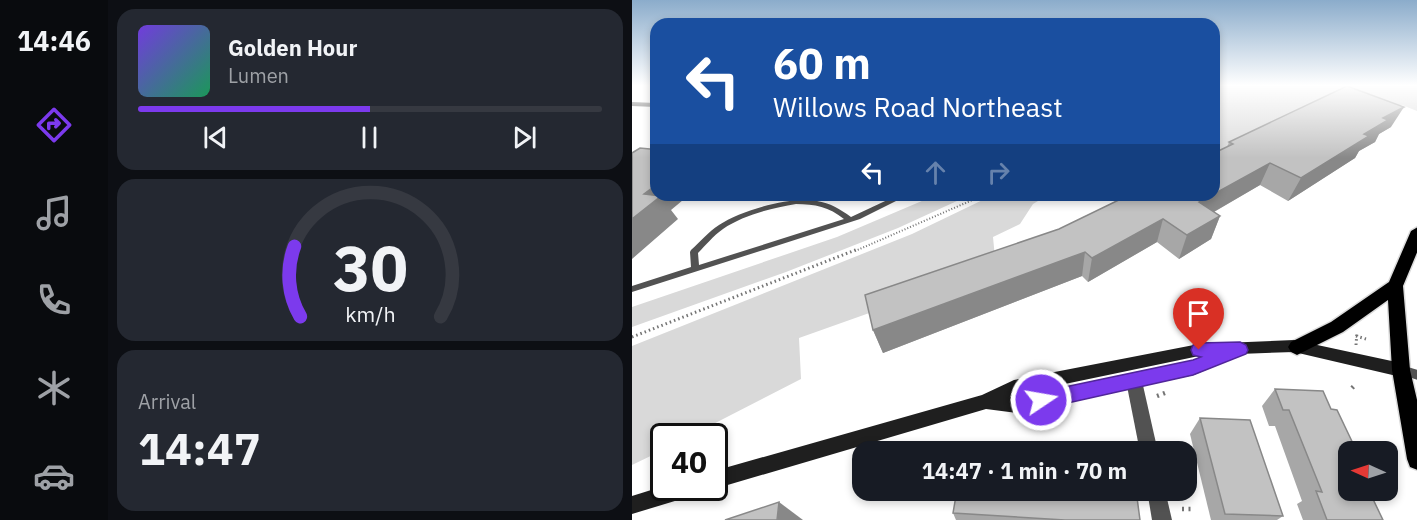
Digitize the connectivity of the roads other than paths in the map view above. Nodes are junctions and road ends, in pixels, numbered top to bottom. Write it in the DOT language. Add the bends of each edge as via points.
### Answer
graph roads {
  1 [pos="890,201"];
  2 [pos="849,219"];
  3 [pos="1418,231"];
  4 [pos="695,269"];
  5 [pos="1395,286"];
  6 [pos="632,289"];
  7 [pos="1297,347"];
  8 [pos="1240,350"];
  9 [pos="1409,373"];
  10 [pos="1134,381"];
  11 [pos="985,402"];
  12 [pos="1147,441"];
  13 [pos="1418,459"];
  14 [pos="728,476"];
  15 [pos="650,499"];
  16 [pos="1158,501"];
  17 [pos="632,504"];
  18 [pos="1162,520"];
  1 -- 2 [label="lane"];
  2 -- 4 [label="lane"];
  2 -- 4 [label="lane" via="837,208 813,201 791,201 743,216 720,227 694,252"];
  3 -- 5 [label="main road"];
  4 -- 6 [label="lane"];
  5 -- 7 [label="main road" via="1337,327"];
  5 -- 9 [label="main road"];
  7 -- 8 [label="street"];
  7 -- 9 [label="street"];
  8 -- 10 [label="street" via="1193,368"];
  8 -- 11 [label="street" via="1199,350 1014,387"];
  9 -- 13 [label="main road"];
  10 -- 11 [label="street" via="1017,405"];
  10 -- 12 [label="street"];
  11 -- 14 [label="street"];
  15 -- 17 [label="street"];
  16 -- 18 [label="street"];
}
